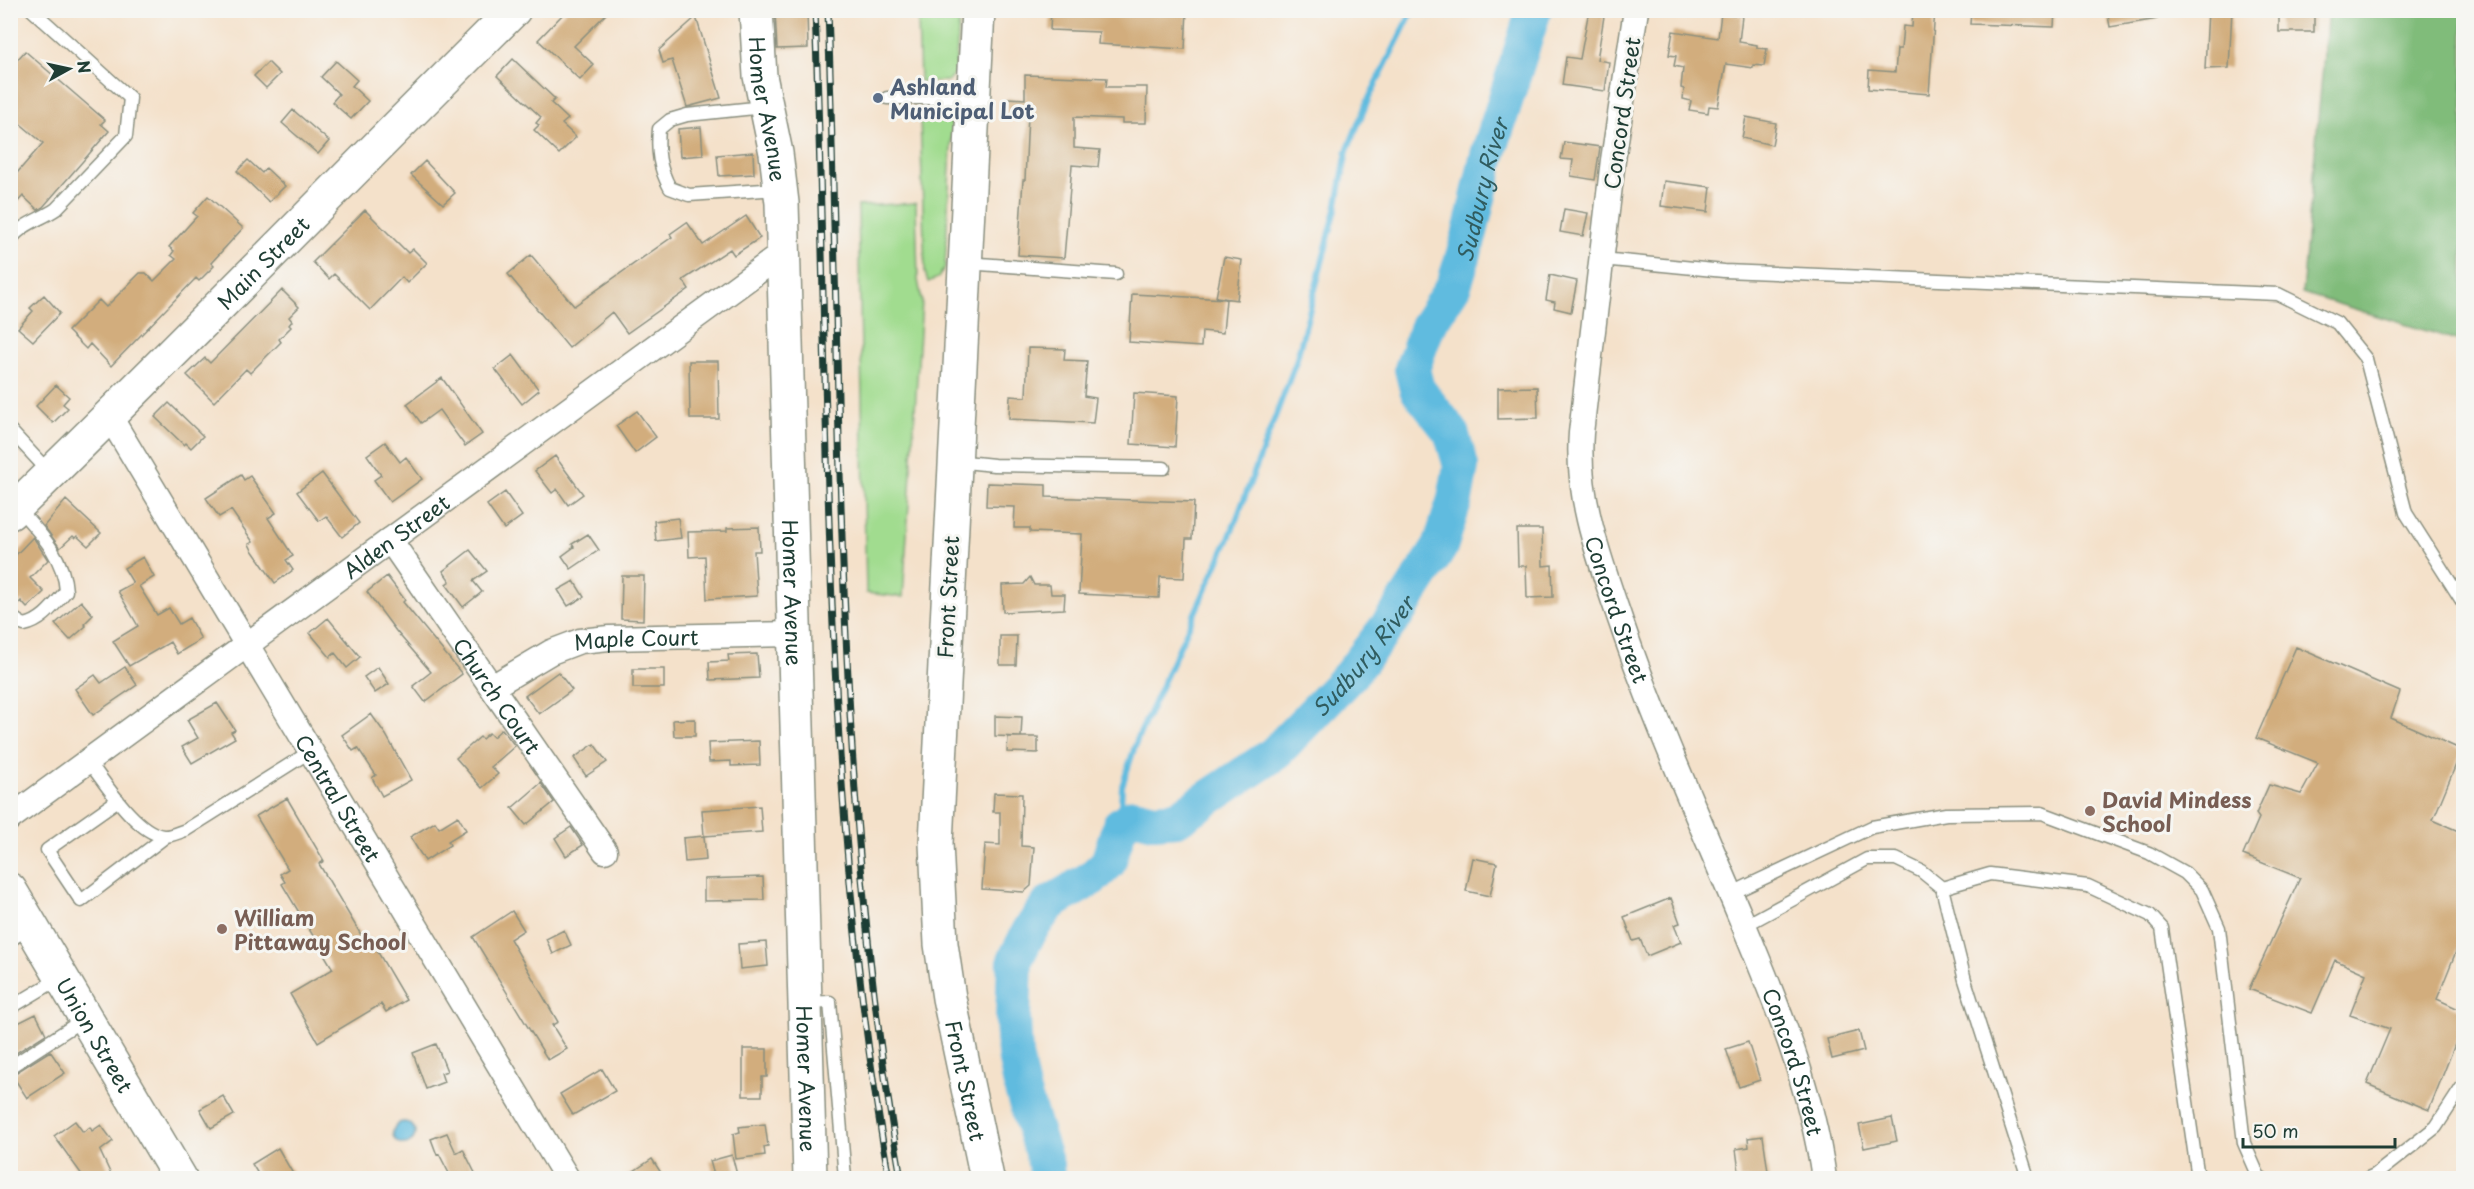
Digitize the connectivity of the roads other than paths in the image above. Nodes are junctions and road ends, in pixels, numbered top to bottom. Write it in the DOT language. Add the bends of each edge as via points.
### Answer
graph roads {
  1 [pos="32,10"];
  2 [pos="514,10"];
  3 [pos="756,10"];
  4 [pos="978,10"];
  5 [pos="1636,10"];
  6 [pos="887,98"];
  7 [pos="973,98"];
  8 [pos="766,107"];
  9 [pos="781,189"];
  10 [pos="10,240"];
  11 [pos="783,253"];
  12 [pos="1602,260"];
  13 [pos="964,263"];
  14 [pos="1116,274"];
  15 [pos="110,417"];
  16 [pos="10,430"];
  17 [pos="954,461"];
  18 [pos="1164,468"];
  19 [pos="51,474"];
  20 [pos="14,510"];
  21 [pos="390,540"];
  22 [pos="2463,604"];
  23 [pos="10,616"];
  24 [pos="794,634"];
  25 [pos="247,644"];
  26 [pos="492,687"];
  27 [pos="311,751"];
  28 [pos="88,761"];
  29 [pos="118,800"];
  30 [pos="10,818"];
  31 [pos="165,837"];
  32 [pos="605,851"];
  33 [pos="1942,888"];
  34 [pos="10,890"];
  35 [pos="1730,894"];
  36 [pos="1744,926"];
  37 [pos="21,933"];
  38 [pos="61,977"];
  39 [pos="806,1003"];
  40 [pos="10,1008"];
  41 [pos="85,1018"];
  42 [pos="10,1066"];
  43 [pos="2463,1084"];
  44 [pos="2260,1178"];
  45 [pos="180,1179"];
  46 [pos="567,1179"];
  47 [pos="810,1179"];
  48 [pos="845,1179"];
  49 [pos="987,1179"];
  50 [pos="1824,1179"];
  51 [pos="2028,1179"];
  52 [pos="2198,1179"];
  53 [pos="2368,1179"];
  1 -- 10 [label="lane" via="130,98 126,136 56,208 27,223"];
  2 -- 15 [label="street, Main Street"];
  3 -- 8 [label="street, Homer Avenue" via="758,62"];
  4 -- 7 [label="street, Front Street"];
  5 -- 12 [label="street, Concord Street"];
  6 -- 7 [label="lane"];
  7 -- 13 [label="street, Front Street"];
  8 -- 9 [label="street, Homer Avenue"];
  8 -- 9 [label="lane" via="670,120 659,129 657,149 670,188 689,195"];
  9 -- 11 [label="street, Homer Avenue"];
  11 -- 21 [label="street, Alden Street"];
  11 -- 24 [label="street, Homer Avenue"];
  12 -- 22 [label="lane" via="1724,271 2278,294 2337,323 2366,359 2406,513"];
  12 -- 35 [label="street, Concord Street" via="1579,461 1586,507 1642,685"];
  13 -- 14 [label="lane"];
  13 -- 17 [label="street, Front Street"];
  15 -- 19 [label="street, Main Street"];
  15 -- 25 [label="street, Central Street"];
  16 -- 19 [label="lane"];
  17 -- 18 [label="lane"];
  17 -- 49 [label="street, Front Street" via="937,790 938,897 949,998"];
  19 -- 20 [label="street, Main Street"];
  20 -- 23 [label="lane" via="44,536 55,553 66,591 33,624 24,625"];
  21 -- 25 [label="street, Alden Street"];
  21 -- 26 [label="street, Church Court"];
  24 -- 26 [label="street, Maple Court" via="580,641 551,652"];
  24 -- 39 [label="street, Homer Avenue"];
  25 -- 27 [label="street, Central Street"];
  25 -- 28 [label="street, Alden Street"];
  26 -- 32 [label="street, Church Court"];
  27 -- 31 [label="lane" via="186,830"];
  27 -- 46 [label="street, Central Street"];
  28 -- 29 [label="lane"];
  28 -- 30 [label="street, Alden Street"];
  29 -- 31 [label="lane" via="152,833"];
  29 -- 31 [label="lane" via="47,850 81,901"];
  33 -- 36 [label="lane" via="1921,871 1896,859 1867,860"];
  33 -- 51 [label="lane" via="1968,991"];
  33 -- 52 [label="lane" via="1990,874 2088,886 2150,915 2162,928"];
  34 -- 37 [label="street, Union Street"];
  35 -- 36 [label="street, Concord Street"];
  35 -- 44 [label="lane" via="1872,827 1946,814 2042,813 2158,858 2185,873 2202,890 2219,928 2244,1143"];
  36 -- 50 [label="street, Concord Street" via="1786,1027 1818,1132"];
  37 -- 38 [label="street, Union Street"];
  38 -- 40 [label="lane"];
  38 -- 41 [label="street, Union Street"];
  39 -- 47 [label="street, Homer Avenue"];
  39 -- 48 [label="lane" via="830,1002"];
  41 -- 42 [label="lane"];
  41 -- 45 [label="street, Union Street"];
  43 -- 53 [label="lane" via="2436,1127"];
}
